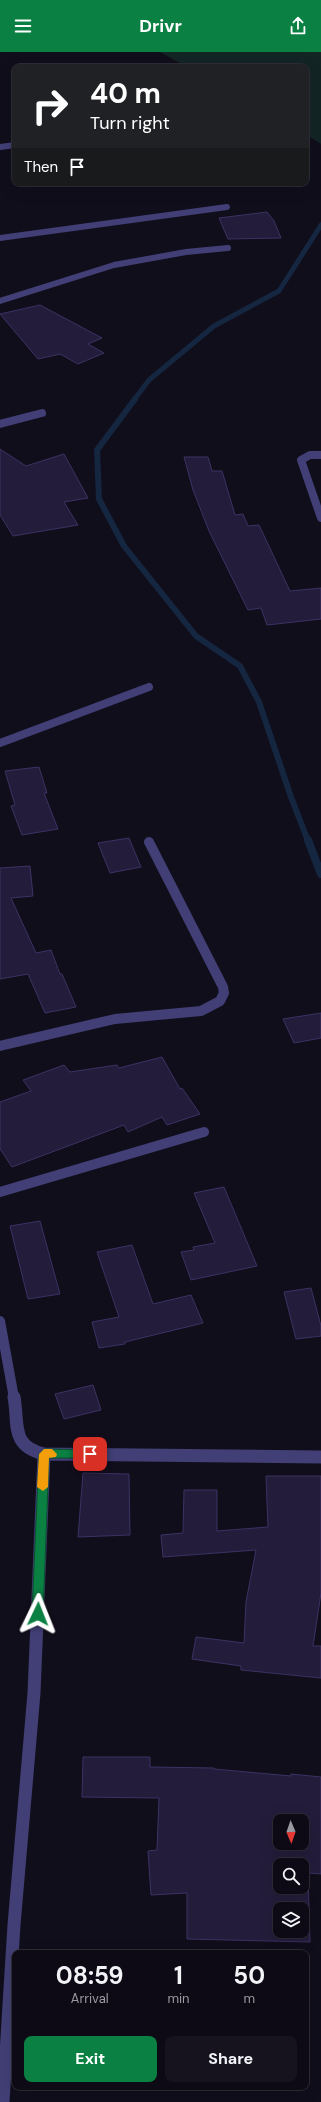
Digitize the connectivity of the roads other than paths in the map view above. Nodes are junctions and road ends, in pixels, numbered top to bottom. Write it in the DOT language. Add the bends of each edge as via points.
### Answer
graph roads {
  1 [pos="12,145"];
  2 [pos="0,147"];
  3 [pos="227,207"];
  4 [pos="0,238"];
  5 [pos="228,248"];
  6 [pos="0,301"];
  7 [pos="42,413"];
  8 [pos="0,424"];
  9 [pos="321,455"];
  10 [pos="321,518"];
  11 [pos="149,687"];
  12 [pos="0,743"];
  13 [pos="149,842"];
  14 [pos="0,1046"];
  15 [pos="204,1132"];
  16 [pos="0,1192"];
  17 [pos="0,1321"];
  18 [pos="44,1454"];
  19 [pos="321,1457"];
  20 [pos="12,1950"];
  21 [pos="12,1957"];
  22 [pos="3,2102"];
  1 -- 2 [label="street"];
  3 -- 4 [label="street"];
  5 -- 6 [label="street" via="186,252 114,265"];
  7 -- 8 [label="street"];
  9 -- 10 [label="street" via="310,455 301,460 301,466"];
  11 -- 12 [label="street"];
  13 -- 14 [label="street" via="223,987 224,993 220,1001 201,1011 115,1019"];
  15 -- 16 [label="street"];
  17 -- 18 [label="street" via="15,1402 18,1435 23,1444 32,1451"];
  18 -- 19 [label="street"];
  18 -- 20 [label="street" via="34,1694"];
  21 -- 22 [label="street"];
}
